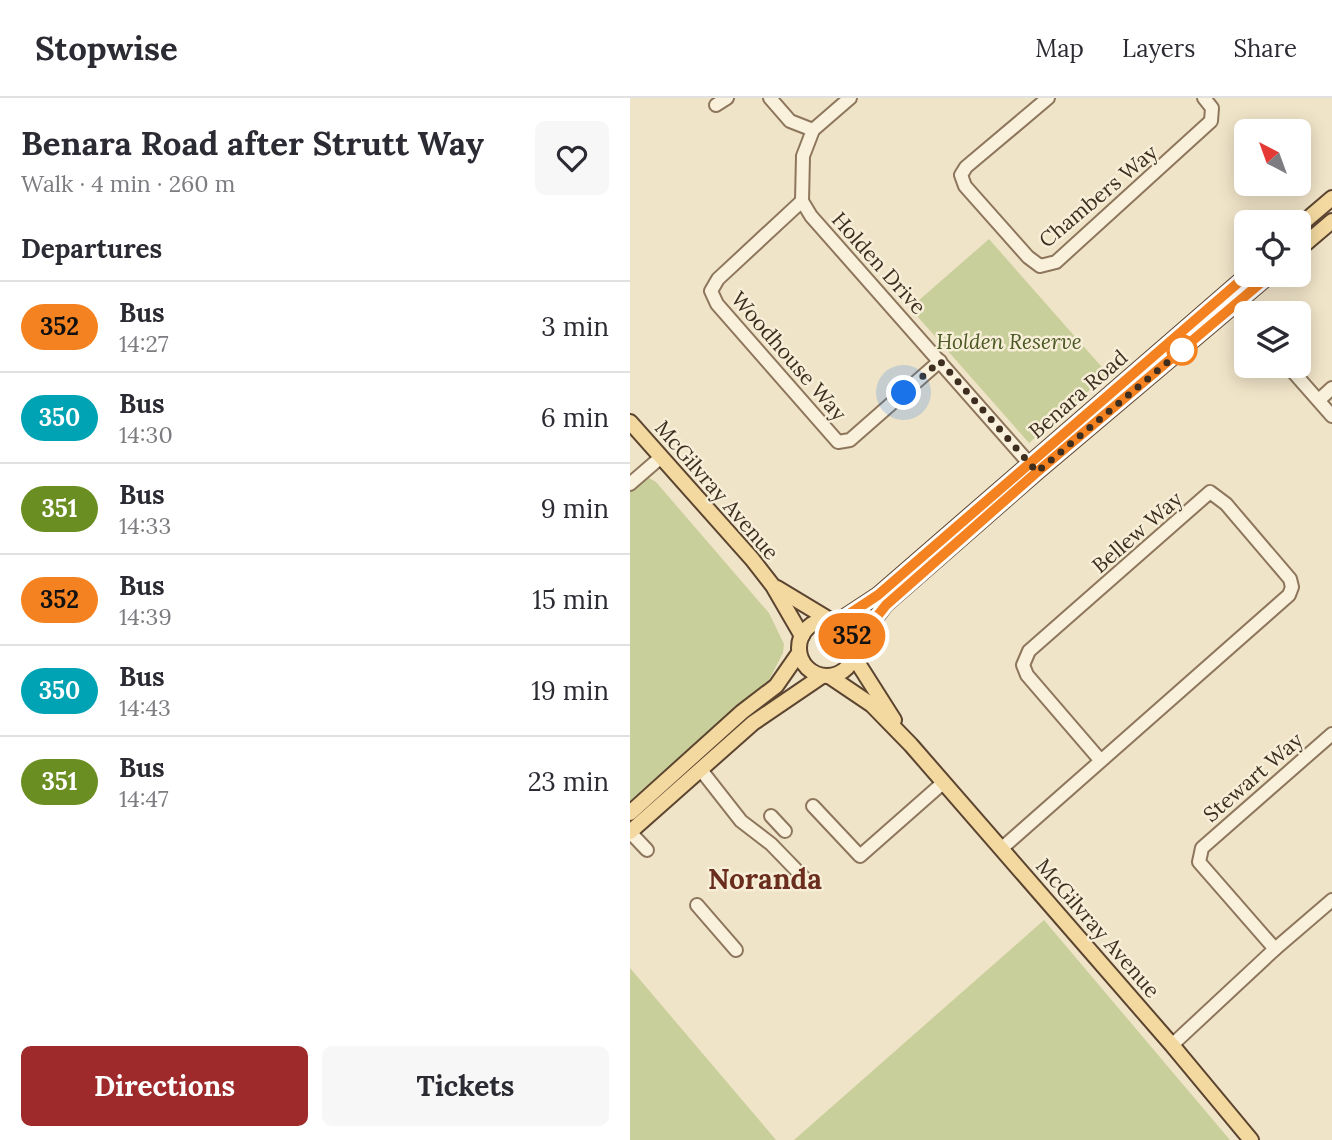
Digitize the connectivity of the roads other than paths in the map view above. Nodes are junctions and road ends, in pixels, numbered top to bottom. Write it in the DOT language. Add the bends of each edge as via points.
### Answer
graph roads {
  1 [pos="770,98"];
  2 [pos="850,98"];
  3 [pos="1048,98"];
  4 [pos="1204,98"];
  5 [pos="813,130"];
  6 [pos="1332,198"];
  7 [pos="802,201"];
  8 [pos="1311,216"];
  9 [pos="1332,221"];
  10 [pos="1311,239"];
  11 [pos="1239,287"];
  12 [pos="1252,287"];
  13 [pos="1230,301"];
  14 [pos="1234,306"];
  15 [pos="940,361"];
  16 [pos="1299,378"];
  17 [pos="1332,388"];
  18 [pos="1318,400"];
  19 [pos="1332,416"];
  20 [pos="630,422"];
  21 [pos="660,458"];
  22 [pos="1033,468"];
  23 [pos="630,484"];
  24 [pos="773,586"];
  25 [pos="834,621"];
  26 [pos="802,635"];
  27 [pos="855,641"];
  28 [pos="799,653"];
  29 [pos="854,657"];
  30 [pos="825,676"];
  31 [pos="1332,734"];
  32 [pos="911,745"];
  33 [pos="1101,761"];
  34 [pos="701,770"];
  35 [pos="944,782"];
  36 [pos="813,806"];
  37 [pos="630,813"];
  38 [pos="771,816"];
  39 [pos="785,831"];
  40 [pos="630,832"];
  41 [pos="1001,849"];
  42 [pos="647,850"];
  43 [pos="804,878"];
  44 [pos="1332,900"];
  45 [pos="697,905"];
  46 [pos="1275,949"];
  47 [pos="736,950"];
  48 [pos="1172,1045"];
  49 [pos="1251,1140"];
  1 -- 5 [label="street" via="790,121"];
  2 -- 5 [label="street"];
  3 -- 4 [label="street, Chambers Way" via="961,175 965,186 1040,267 1056,262 1211,121 1212,108"];
  5 -- 7 [label="street" via="803,156"];
  6 -- 8 [label="main road"];
  7 -- 15 [label="street, Holden Drive"];
  7 -- 15 [label="street, Woodhouse Way" via="718,279 710,291 718,304 838,442 850,440"];
  9 -- 10 [label="main road"];
  11 -- 13 [label="main road, Benara Road"];
  12 -- 13 [label="main road, Benara Road"];
  13 -- 14 [label="street"];
  13 -- 22 [label="main road, Benara Road"];
  15 -- 22 [label="street, Holden Drive"];
  16 -- 18 [label="street"];
  17 -- 18 [label="street"];
  18 -- 19 [label="street"];
  20 -- 21 [label="main road, McGilvray Avenue"];
  21 -- 23 [label="street"];
  21 -- 24 [label="main road, McGilvray Avenue"];
  22 -- 25 [label="main road, Benara Road" via="878,595"];
  22 -- 27 [label="main road, Benara Road" via="886,605"];
  24 -- 25 [label="main road, McGilvray Avenue"];
  24 -- 26 [label="main road, McGilvray Avenue"];
  25 -- 26 [label="main road" via="814,624"];
  25 -- 27 [label="main road" via="845,626"];
  26 -- 28 [label="main road"];
  27 -- 29 [label="main road"];
  28 -- 30 [label="main road" via="807,668"];
  28 -- 37 [label="main road" via="776,687"];
  29 -- 30 [label="main road" via="845,671"];
  29 -- 32 [label="main road, McGilvray Avenue"];
  30 -- 32 [label="main road, McGilvray Avenue" via="872,705"];
  30 -- 34 [label="main road" via="754,723"];
  31 -- 46 [label="street, Stewart Way" via="1202,848 1199,862"];
  32 -- 35 [label="main road, McGilvray Avenue"];
  33 -- 33 [label="street, Bellew Way" via="1289,595 1290,579 1226,504 1210,492 1028,651 1023,665 1027,675"];
  33 -- 41 [label="street, Bellew Way"];
  34 -- 40 [label="main road"];
  34 -- 43 [label="street" via="741,821"];
  35 -- 36 [label="street" via="860,856"];
  35 -- 41 [label="main road, McGilvray Avenue"];
  38 -- 39 [label="street"];
  40 -- 42 [label="street"];
  41 -- 48 [label="main road, McGilvray Avenue"];
  44 -- 46 [label="street"];
  45 -- 47 [label="street"];
  46 -- 48 [label="street"];
  48 -- 49 [label="main road, McGilvray Avenue"];
}
